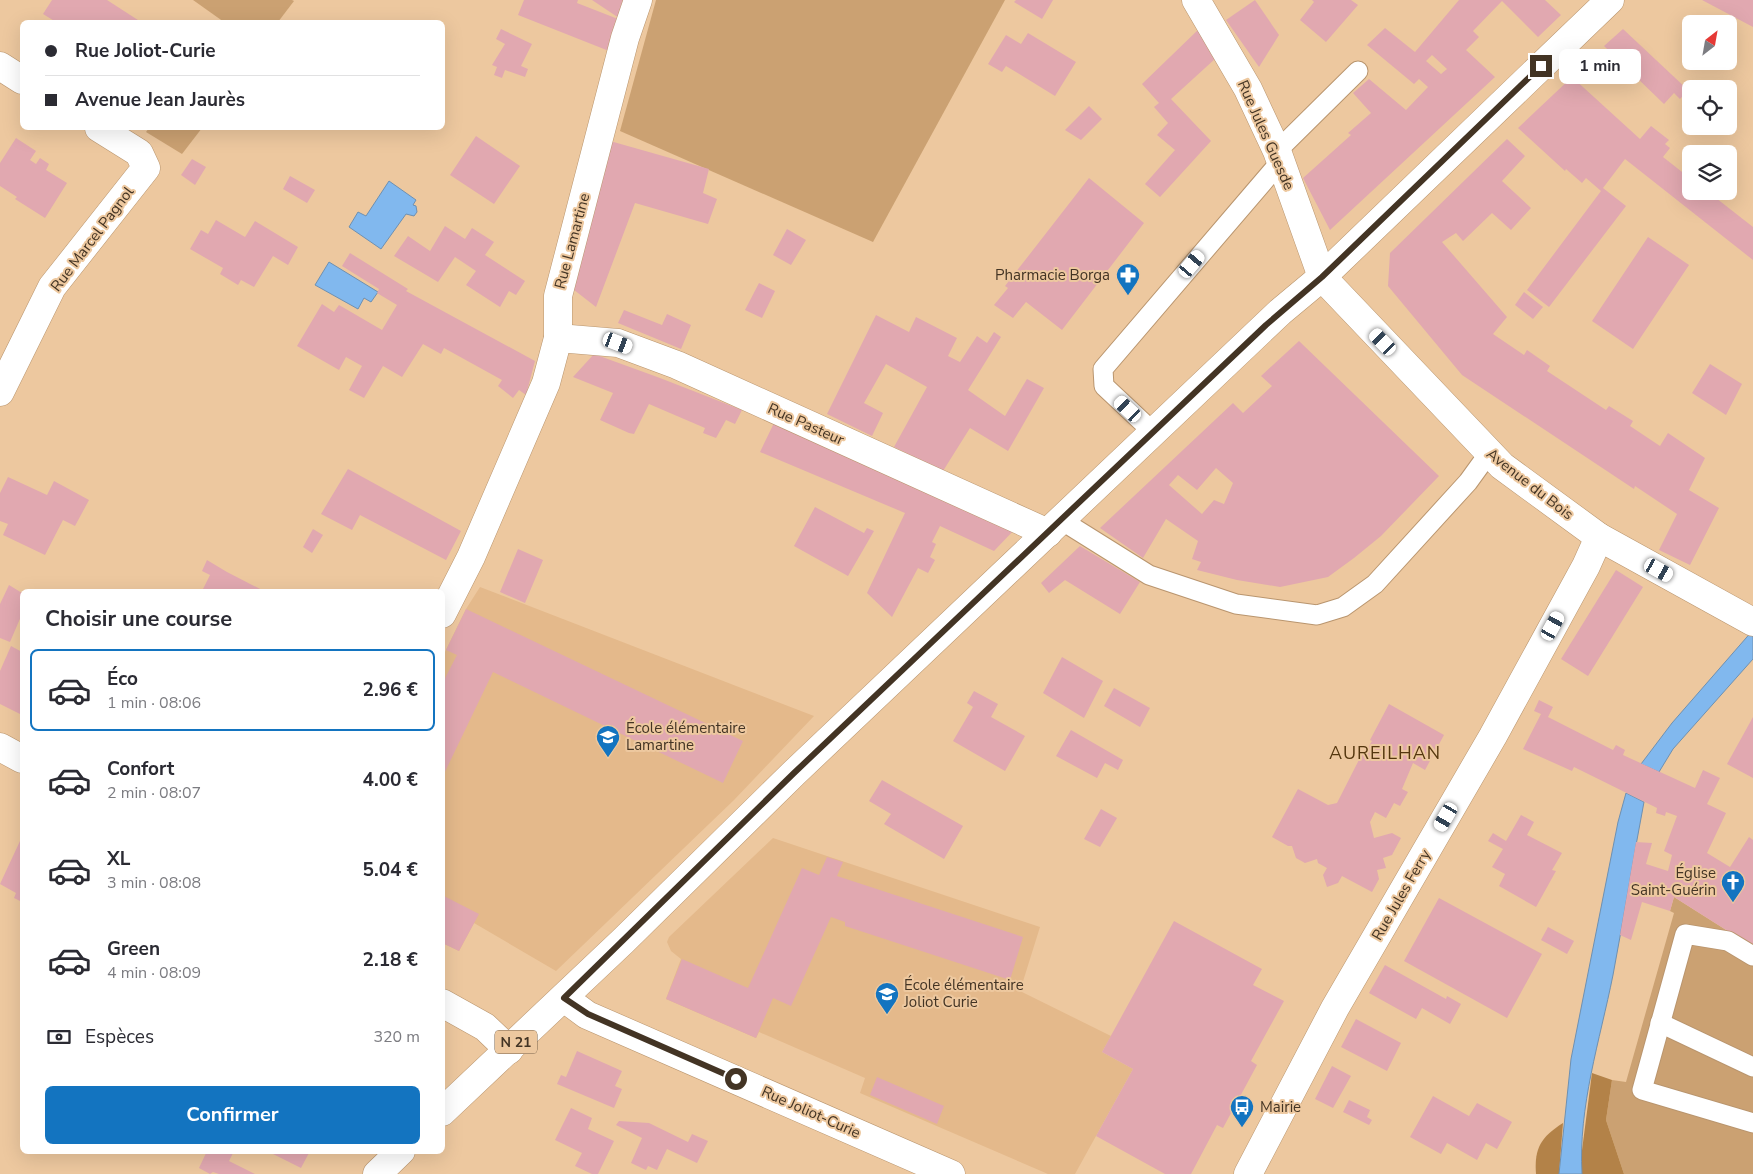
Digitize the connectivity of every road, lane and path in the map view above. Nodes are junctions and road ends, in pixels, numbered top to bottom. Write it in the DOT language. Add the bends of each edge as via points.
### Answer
graph roads {
  1 [pos="638,0"];
  2 [pos="1196,0"];
  3 [pos="1610,0"];
  4 [pos="0,66"];
  5 [pos="1358,71"];
  6 [pos="20,79"];
  7 [pos="102,130"];
  8 [pos="1279,156"];
  9 [pos="1322,277"];
  10 [pos="558,338"];
  11 [pos="0,392"];
  12 [pos="1153,432"];
  13 [pos="1489,453"];
  14 [pos="1054,526"];
  15 [pos="1599,537"];
  16 [pos="445,608"];
  17 [pos="1750,620"];
  18 [pos="0,747"];
  19 [pos="20,758"];
  20 [pos="1753,956"];
  21 [pos="564,998"];
  22 [pos="445,1005"];
  23 [pos="1660,1024"];
  24 [pos="509,1050"];
  25 [pos="1753,1067"];
  26 [pos="445,1109"];
  27 [pos="1753,1123"];
  28 [pos="398,1154"];
  29 [pos="377,1174"];
  30 [pos="951,1174"];
  31 [pos="1248,1174"];
  1 -- 10 [label="street, Rue Lamartine" via="625,38 558,296"];
  2 -- 8 [label="street, Rue Jules Guesde" via="1248,89"];
  3 -- 9 [label="street, N 21"];
  4 -- 6 [label="street"];
  5 -- 8 [label="lane"];
  7 -- 11 [label="street, Rue Marcel Pagnol" via="139,153 146,168 52,288"];
  8 -- 9 [label="street, Rue Jules Guesde"];
  8 -- 12 [label="lane" via="1103,369 1104,386"];
  9 -- 12 [label="street, N 21" via="1280,312"];
  9 -- 13 [label="street, Avenue du Bois"];
  10 -- 14 [label="street, Rue Pasteur" via="618,343"];
  10 -- 16 [label="street, Rue Lamartine" via="542,392 471,557"];
  12 -- 14 [label="street, N 21"];
  13 -- 14 [label="lane" via="1468,482 1374,584 1343,607 1317,615 1236,604 1149,576"];
  13 -- 15 [label="street, Avenue du Bois" via="1525,484"];
  14 -- 21 [label="street, N 21"];
  15 -- 17 [label="street, Avenue du Bois"];
  15 -- 31 [label="street, Rue Jules Ferry" via="1493,736 1335,1008"];
  18 -- 19 [label="street"];
  20 -- 23 [label="lane" via="1728,941 1685,934"];
  21 -- 24 [label="street, N 21"];
  21 -- 30 [label="street, Rue Joliot-Curie" via="588,1014"];
  22 -- 24 [label="street" via="485,1027"];
  23 -- 25 [label="lane"];
  23 -- 27 [label="lane" via="1642,1090"];
  24 -- 26 [label="street, N 21"];
  28 -- 29 [label="street"];
}
